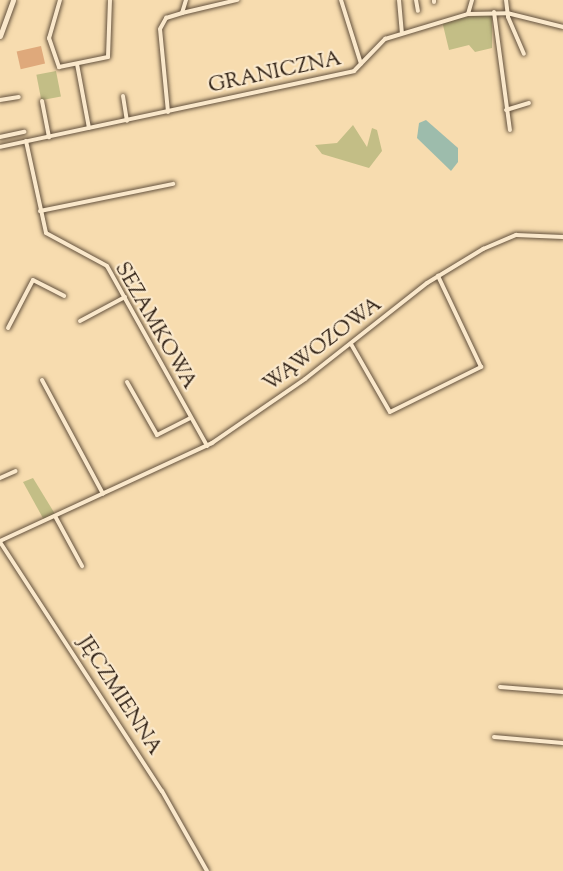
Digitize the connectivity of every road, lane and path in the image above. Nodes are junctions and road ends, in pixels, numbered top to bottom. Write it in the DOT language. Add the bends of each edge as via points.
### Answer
graph roads {
  1 [pos="13,0"];
  2 [pos="60,0"];
  3 [pos="110,0"];
  4 [pos="186,0"];
  5 [pos="237,0"];
  6 [pos="341,0"];
  7 [pos="399,0"];
  8 [pos="416,0"];
  9 [pos="472,0"];
  10 [pos="506,0"];
  11 [pos="418,11"];
  12 [pos="494,12"];
  13 [pos="182,13"];
  14 [pos="507,13"];
  15 [pos="468,14"];
  16 [pos="563,27"];
  17 [pos="402,32"];
  18 [pos="0,36"];
  19 [pos="524,54"];
  20 [pos="78,64"];
  21 [pos="361,64"];
  22 [pos="123,96"];
  23 [pos="19,97"];
  24 [pos="0,100"];
  25 [pos="42,101"];
  26 [pos="529,104"];
  27 [pos="506,110"];
  28 [pos="168,112"];
  29 [pos="127,121"];
  30 [pos="89,129"];
  31 [pos="510,130"];
  32 [pos="24,132"];
  33 [pos="0,137"];
  34 [pos="49,137"];
  35 [pos="26,141"];
  36 [pos="0,147"];
  37 [pos="173,184"];
  38 [pos="40,211"];
  39 [pos="563,237"];
  40 [pos="438,276"];
  41 [pos="64,296"];
  42 [pos="125,297"];
  43 [pos="80,321"];
  44 [pos="8,327"];
  45 [pos="351,344"];
  46 [pos="42,380"];
  47 [pos="128,382"];
  48 [pos="191,418"];
  49 [pos="207,446"];
  50 [pos="16,471"];
  51 [pos="0,478"];
  52 [pos="103,494"];
  53 [pos="55,516"];
  54 [pos="0,542"];
  55 [pos="81,566"];
  56 [pos="500,687"];
  57 [pos="563,692"];
  58 [pos="495,738"];
  59 [pos="563,743"];
  60 [pos="207,871"];
  1 -- 18 [label="street"];
  2 -- 20 [label="street" via="49,32 54,65"];
  3 -- 20 [label="street" via="110,55"];
  4 -- 13 [label="street"];
  5 -- 13 [label="street"];
  6 -- 21 [label="street"];
  7 -- 17 [label="street"];
  8 -- 11 [label="street"];
  9 -- 15 [label="street"];
  10 -- 14 [label="street"];
  12 -- 14 [label="street, GRANICZNA"];
  12 -- 15 [label="street, GRANICZNA"];
  12 -- 27 [label="street"];
  13 -- 28 [label="street" via="166,18 160,29"];
  14 -- 16 [label="street, GRANICZNA"];
  14 -- 19 [label="street"];
  15 -- 17 [label="street, GRANICZNA"];
  17 -- 21 [label="street, GRANICZNA" via="375,46"];
  20 -- 30 [label="street"];
  21 -- 28 [label="street, GRANICZNA" via="354,71"];
  22 -- 29 [label="street"];
  23 -- 24 [label="street"];
  25 -- 34 [label="street"];
  26 -- 27 [label="street"];
  27 -- 31 [label="street"];
  28 -- 29 [label="street, GRANICZNA"];
  29 -- 30 [label="street, GRANICZNA"];
  30 -- 34 [label="street, GRANICZNA"];
  32 -- 33 [label="street"];
  34 -- 35 [label="street, GRANICZNA"];
  35 -- 36 [label="street, GRANICZNA"];
  35 -- 38 [label="street, SEZAMKOWA"];
  37 -- 38 [label="street"];
  38 -- 42 [label="street, SEZAMKOWA" via="45,233 107,266"];
  39 -- 40 [label="street, WĄWOZOWA" via="503,239"];
  40 -- 45 [label="street, WĄWOZOWA"];
  40 -- 45 [label="street" via="481,367 390,412"];
  41 -- 44 [label="street" via="33,280"];
  42 -- 43 [label="street"];
  42 -- 48 [label="street, SEZAMKOWA"];
  45 -- 49 [label="street, WĄWOZOWA"];
  46 -- 52 [label="street"];
  47 -- 48 [label="street" via="156,435"];
  48 -- 49 [label="street, SEZAMKOWA"];
  49 -- 52 [label="street, WĄWOZOWA"];
  50 -- 51 [label="street"];
  52 -- 53 [label="street, WĄWOZOWA"];
  53 -- 54 [label="street, WĄWOZOWA"];
  53 -- 55 [label="street"];
  54 -- 60 [label="street, JĘCZMIENNA" via="162,790"];
  56 -- 57 [label="street"];
  58 -- 59 [label="street"];
}
